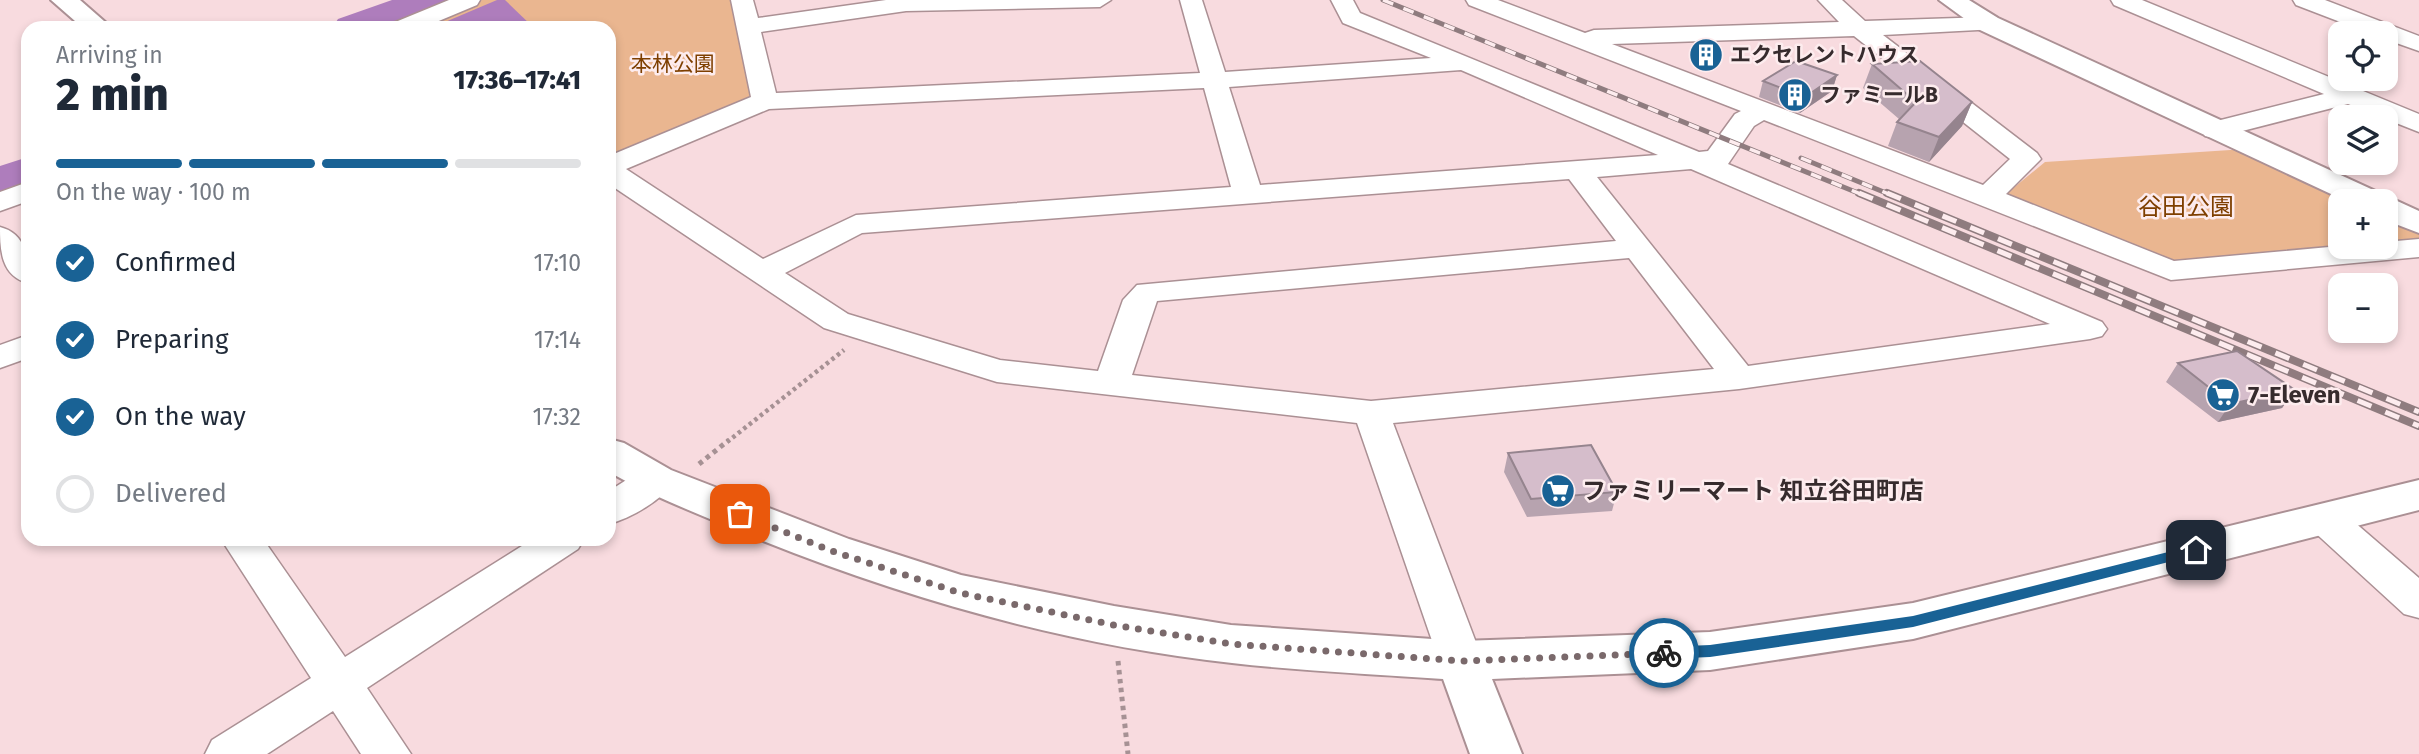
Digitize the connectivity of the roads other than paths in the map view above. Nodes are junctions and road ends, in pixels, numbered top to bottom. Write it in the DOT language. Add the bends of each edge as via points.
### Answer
graph roads {
  1 [pos="64,0"];
  2 [pos="469,0"];
  3 [pos="742,0"];
  4 [pos="1100,0"];
  5 [pos="1191,0"];
  6 [pos="1342,0"];
  7 [pos="1477,0"];
  8 [pos="1829,0"];
  9 [pos="1952,0"];
  10 [pos="2122,0"];
  11 [pos="2304,0"];
  12 [pos="90,21"];
  13 [pos="418,21"];
  14 [pos="1989,24"];
  15 [pos="747,27"];
  16 [pos="1859,28"];
  17 [pos="1579,38"];
  18 [pos="2419,44"];
  19 [pos="1466,63"];
  20 [pos="1214,80"];
  21 [pos="2350,95"];
  22 [pos="765,101"];
  23 [pos="1762,111"];
  24 [pos="2419,124"];
  25 [pos="2215,130"];
  26 [pos="1694,161"];
  27 [pos="616,163"];
  28 [pos="1578,171"];
  29 [pos="616,176"];
  30 [pos="2345,189"];
  31 [pos="21,194"];
  32 [pos="1248,194"];
  33 [pos="1987,197"];
  34 [pos="0,202"];
  35 [pos="2398,213"];
  36 [pos="2419,223"];
  37 [pos="0,236"];
  38 [pos="1637,247"];
  39 [pos="2419,248"];
  40 [pos="21,264"];
  41 [pos="764,271"];
  42 [pos="21,349"];
  43 [pos="0,357"];
  44 [pos="1739,378"];
  45 [pos="1111,384"];
  46 [pos="1371,413"];
  47 [pos="616,457"];
  48 [pos="663,483"];
  49 [pos="2419,495"];
  50 [pos="616,506"];
  51 [pos="2324,518"];
  52 [pos="246,546"];
  53 [pos="553,546"];
  54 [pos="2419,602"];
  55 [pos="1461,661"];
  56 [pos="338,685"];
  57 [pos="229,754"];
  58 [pos="387,754"];
  59 [pos="1496,754"];
  1 -- 12 [label="street"];
  2 -- 13 [label="street"];
  3 -- 15 [label="street"];
  4 -- 15 [label="street" via="906,4"];
  5 -- 20 [label="street"];
  6 -- 19 [label="street" via="1351,18"];
  7 -- 17 [label="street"];
  8 -- 16 [label="street"];
  9 -- 14 [label="street"];
  10 -- 21 [label="street"];
  11 -- 18 [label="street"];
  14 -- 16 [label="street"];
  14 -- 25 [label="street"];
  15 -- 22 [label="street"];
  16 -- 17 [label="street"];
  16 -- 33 [label="street" via="2027,159"];
  17 -- 23 [label="street"];
  19 -- 20 [label="street"];
  19 -- 26 [label="street"];
  20 -- 22 [label="street"];
  20 -- 32 [label="street"];
  21 -- 24 [label="street"];
  21 -- 25 [label="street"];
  22 -- 27 [label="street"];
  23 -- 26 [label="street" via="1744,120 1717,159"];
  23 -- 33 [label="street"];
  25 -- 30 [label="street"];
  26 -- 28 [label="street"];
  26 -- 44 [label="street" via="2090,329"];
  28 -- 32 [label="street"];
  28 -- 38 [label="street"];
  29 -- 41 [label="street"];
  31 -- 34 [label="street"];
  32 -- 41 [label="street" via="856,223"];
  33 -- 39 [label="street" via="2171,271"];
  35 -- 36 [label="street"];
  37 -- 40 [label="street"];
  38 -- 44 [label="street"];
  38 -- 45 [label="street" via="1148,292 1139,300"];
  41 -- 45 [label="street" via="836,321 997,371"];
  42 -- 43 [label="street"];
  44 -- 46 [label="street"];
  45 -- 46 [label="street"];
  46 -- 55 [label="street"];
  47 -- 48 [label="street"];
  48 -- 50 [label="street"];
  48 -- 55 [label="street" via="832,551 960,593 1231,644"];
  49 -- 51 [label="street"];
  51 -- 54 [label="street"];
  51 -- 55 [label="street" via="1913,621 1710,651"];
  52 -- 56 [label="street"];
  53 -- 56 [label="street"];
  55 -- 59 [label="street"];
  56 -- 57 [label="street"];
  56 -- 58 [label="street"];
}
